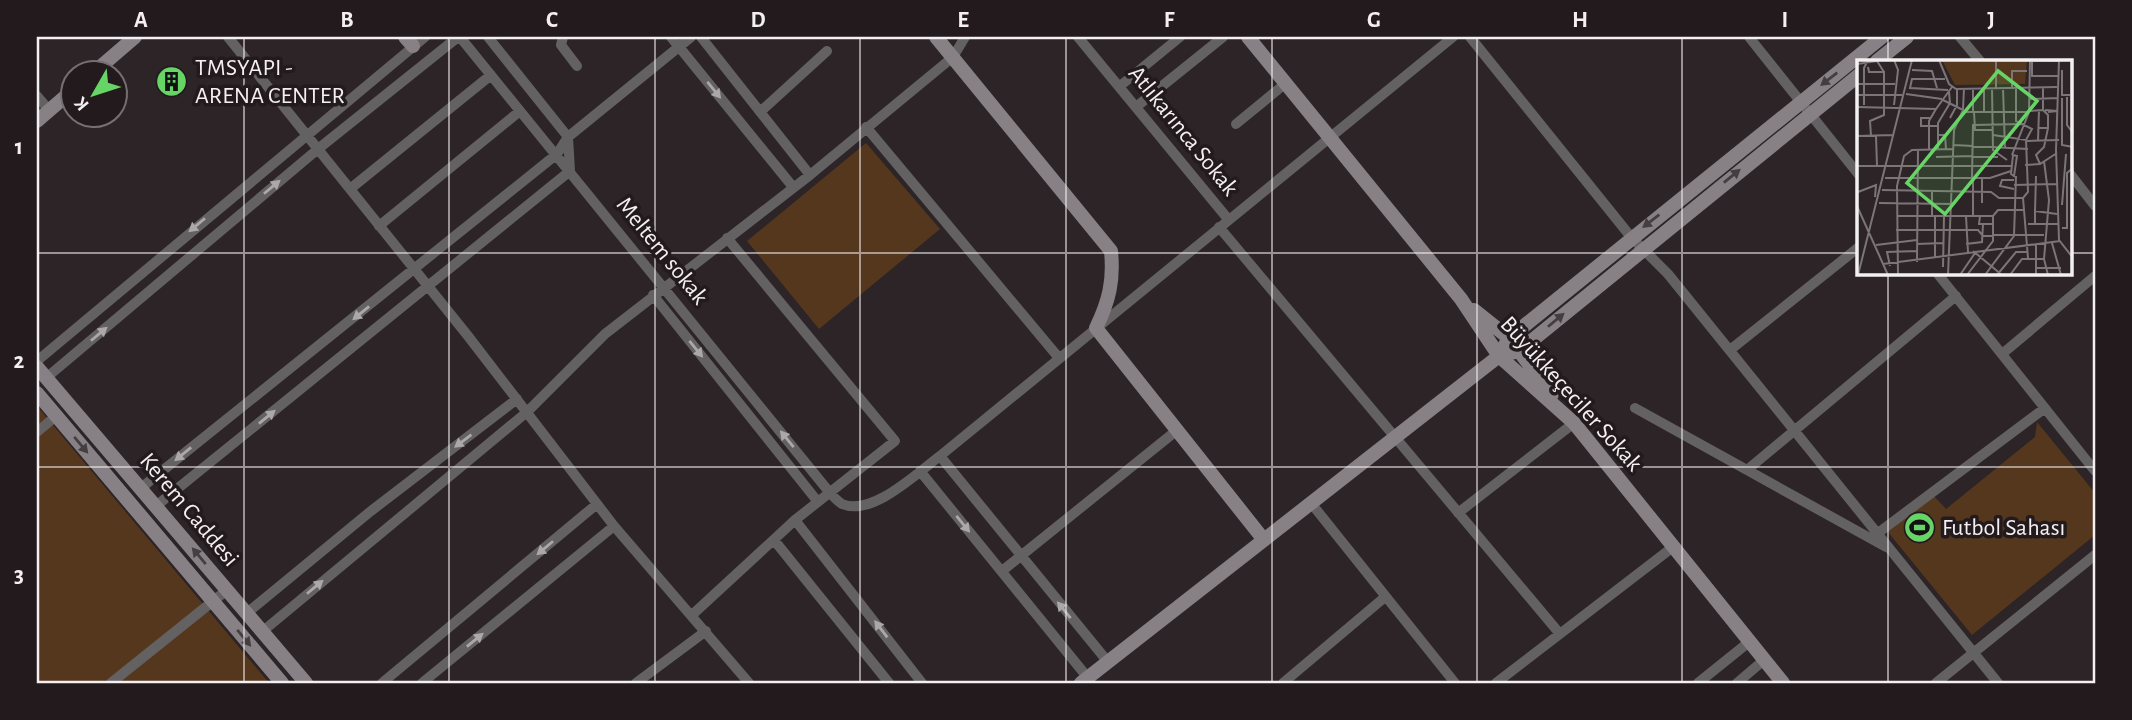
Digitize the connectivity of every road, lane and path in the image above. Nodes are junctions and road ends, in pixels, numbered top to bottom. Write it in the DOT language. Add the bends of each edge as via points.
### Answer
graph roads {
  1 [pos="135,37"];
  2 [pos="228,37"];
  3 [pos="425,37"];
  4 [pos="459,37"];
  5 [pos="488,37"];
  6 [pos="563,37"];
  7 [pos="671,37"];
  8 [pos="691,37"];
  9 [pos="701,37"];
  10 [pos="936,37"];
  11 [pos="965,37"];
  12 [pos="1078,37"];
  13 [pos="1180,37"];
  14 [pos="1223,37"];
  15 [pos="1248,37"];
  16 [pos="1453,37"];
  17 [pos="1470,37"];
  18 [pos="1749,37"];
  19 [pos="1882,37"];
  20 [pos="1908,37"];
  21 [pos="1960,37"];
  22 [pos="409,42"];
  23 [pos="680,47"];
  24 [pos="827,51"];
  25 [pos="953,57"];
  26 [pos="108,60"];
  27 [pos="1878,60"];
  28 [pos="1979,60"];
  29 [pos="577,66"];
  30 [pos="491,75"];
  31 [pos="1857,77"];
  32 [pos="1286,83"];
  33 [pos="1119,86"];
  34 [pos="37,96"];
  35 [pos="60,101"];
  36 [pos="1801,102"];
  37 [pos="1136,107"];
  38 [pos="49,110"];
  39 [pos="520,111"];
  40 [pos="760,112"];
  41 [pos="1810,114"];
  42 [pos="37,121"];
  43 [pos="1236,124"];
  44 [pos="866,127"];
  45 [pos="306,133"];
  46 [pos="1329,136"];
  47 [pos="568,137"];
  48 [pos="318,149"];
  49 [pos="557,153"];
  50 [pos="570,172"];
  51 [pos="1857,173"];
  52 [pos="810,175"];
  53 [pos="2072,176"];
  54 [pos="793,187"];
  55 [pos="350,189"];
  56 [pos="2095,206"];
  57 [pos="1228,219"];
  58 [pos="379,226"];
  59 [pos="1219,227"];
  60 [pos="1631,237"];
  61 [pos="727,238"];
  62 [pos="1643,248"];
  63 [pos="1857,249"];
  64 [pos="415,270"];
  65 [pos="1939,275"];
  66 [pos="2095,276"];
  67 [pos="664,286"];
  68 [pos="428,287"];
  69 [pos="653,295"];
  70 [pos="1956,296"];
  71 [pos="1461,299"];
  72 [pos="1096,328"];
  73 [pos="1509,338"];
  74 [pos="1730,350"];
  75 [pos="1519,351"];
  76 [pos="2002,354"];
  77 [pos="1499,356"];
  78 [pos="1059,358"];
  79 [pos="37,361"];
  80 [pos="42,372"];
  81 [pos="37,393"];
  82 [pos="517,399"];
  83 [pos="1635,408"];
  84 [pos="2045,408"];
  85 [pos="527,412"];
  86 [pos="56,416"];
  87 [pos="1574,424"];
  88 [pos="1795,430"];
  89 [pos="1176,431"];
  90 [pos="37,432"];
  91 [pos="1395,437"];
  92 [pos="940,456"];
  93 [pos="1746,470"];
  94 [pos="920,471"];
  95 [pos="2095,471"];
  96 [pos="141,488"];
  97 [pos="830,493"];
  98 [pos="818,502"];
  99 [pos="1311,503"];
  100 [pos="597,504"];
  101 [pos="156,506"];
  102 [pos="1458,513"];
  103 [pos="795,520"];
  104 [pos="614,526"];
  105 [pos="1878,533"];
  106 [pos="774,540"];
  107 [pos="1264,540"];
  108 [pos="1673,547"];
  109 [pos="1892,551"];
  110 [pos="2095,555"];
  111 [pos="1020,556"];
  112 [pos="1002,571"];
  113 [pos="227,590"];
  114 [pos="1385,597"];
  115 [pos="213,601"];
  116 [pos="247,613"];
  117 [pos="692,615"];
  118 [pos="262,631"];
  119 [pos="706,631"];
  120 [pos="1560,634"];
  121 [pos="1749,642"];
  122 [pos="1974,653"];
  123 [pos="1764,660"];
  124 [pos="1108,663"];
  125 [pos="1085,680"];
  126 [pos="111,683"];
  127 [pos="282,683"];
  128 [pos="306,683"];
  129 [pos="382,683"];
  130 [pos="422,683"];
  131 [pos="636,683"];
  132 [pos="749,683"];
  133 [pos="889,683"];
  134 [pos="922,683"];
  135 [pos="1283,683"];
  136 [pos="1454,683"];
  137 [pos="1496,683"];
  138 [pos="1698,683"];
  139 [pos="1737,683"];
  140 [pos="1783,683"];
  141 [pos="1936,683"];
  142 [pos="1998,683"];
  1 -- 26 [label="street"];
  2 -- 45 [label="street"];
  3 -- 22 [label="street"];
  4 -- 30 [label="street, Meltem sokak"];
  4 -- 48 [label="street"];
  5 -- 47 [label="street"];
  6 -- 29 [label="street" via="561,45"];
  7 -- 23 [label="street"];
  8 -- 23 [label="street"];
  9 -- 40 [label="street"];
  10 -- 25 [label="street"];
  11 -- 25 [label="street"];
  12 -- 33 [label="street, Atlıkarınca Sokak"];
  13 -- 33 [label="street"];
  14 -- 37 [label="street"];
  15 -- 32 [label="street, Büyükkeçeciler Sokak"];
  16 -- 46 [label="street"];
  17 -- 60 [label="street"];
  18 -- 36 [label="street"];
  19 -- 36 [label="street, one-way"];
  20 -- 27 [label="street"];
  21 -- 28 [label="street"];
  22 -- 45 [label="street"];
  23 -- 47 [label="street"];
  23 -- 54 [label="street, one-way"];
  24 -- 40 [label="street"];
  25 -- 44 [label="street"];
  25 -- 72 [label="street" via="1111,251 1114,276"];
  30 -- 39 [label="street, Meltem sokak"];
  30 -- 55 [label="street"];
  31 -- 41 [label="street"];
  32 -- 43 [label="street"];
  32 -- 46 [label="street, Büyükkeçeciler Sokak"];
  33 -- 37 [label="street, Atlıkarınca Sokak"];
  34 -- 38 [label="street"];
  35 -- 38 [label="street"];
  36 -- 41 [label="street"];
  36 -- 60 [label="street, one-way"];
  37 -- 57 [label="street, Atlıkarınca Sokak"];
  38 -- 42 [label="street"];
  39 -- 49 [label="street, Meltem sokak"];
  39 -- 58 [label="street"];
  40 -- 52 [label="street"];
  41 -- 51 [label="street"];
  62 -- 41 [label="street, one-way"];
  44 -- 52 [label="street"];
  44 -- 78 [label="street"];
  45 -- 48 [label="street"];
  45 -- 79 [label="street, one-way"];
  46 -- 57 [label="street"];
  46 -- 71 [label="street, Büyükkeçeciler Sokak"];
  47 -- 49 [label="street"];
  47 -- 50 [label="street"];
  48 -- 55 [label="street"];
  80 -- 48 [label="street, one-way"];
  49 -- 50 [label="street, Meltem sokak"];
  49 -- 64 [label="street"];
  50 -- 67 [label="street, Meltem sokak"];
  50 -- 68 [label="street"];
  52 -- 54 [label="street"];
  53 -- 56 [label="street"];
  54 -- 61 [label="street"];
  55 -- 58 [label="street"];
  57 -- 59 [label="street"];
  58 -- 64 [label="street"];
  59 -- 72 [label="street"];
  59 -- 91 [label="street"];
  60 -- 62 [label="street"];
  60 -- 73 [label="street"];
  61 -- 67 [label="street"];
  61 -- 97 [label="street" via="895,441"];
  62 -- 74 [label="street"];
  75 -- 62 [label="street, one-way"];
  63 -- 74 [label="street"];
  64 -- 68 [label="street"];
  64 -- 96 [label="street, one-way"];
  65 -- 70 [label="street"];
  66 -- 76 [label="street"];
  67 -- 69 [label="street"];
  97 -- 67 [label="street, Meltem sokak, one-way"];
  68 -- 82 [label="street"];
  101 -- 68 [label="street, one-way"];
  69 -- 85 [label="street" via="605,334"];
  69 -- 98 [label="street, Meltem sokak, one-way"];
  70 -- 76 [label="street"];
  70 -- 88 [label="street"];
  71 -- 73 [label="street"];
  71 -- 77 [label="street, Büyükkeçeciler Sokak"];
  72 -- 78 [label="street"];
  72 -- 89 [label="street"];
  73 -- 75 [label="street"];
  73 -- 77 [label="street"];
  74 -- 88 [label="street"];
  75 -- 77 [label="street"];
  75 -- 87 [label="street"];
  76 -- 84 [label="street"];
  77 -- 87 [label="street, Büyükkeçeciler Sokak"];
  77 -- 91 [label="street"];
  78 -- 92 [label="street"];
  80 -- 96 [label="street, Kerem Caddesi"];
  81 -- 86 [label="street, Kerem Caddesi"];
  82 -- 85 [label="street"];
  82 -- 116 [label="street, one-way"];
  83 -- 93 [label="street"];
  84 -- 95 [label="street"];
  84 -- 105 [label="street"];
  85 -- 100 [label="street"];
  118 -- 85 [label="street, one-way"];
  86 -- 90 [label="street"];
  86 -- 115 [label="street, Kerem Caddesi, one-way"];
  87 -- 102 [label="street"];
  87 -- 108 [label="street, Büyükkeçeciler Sokak"];
  88 -- 93 [label="street"];
  88 -- 105 [label="street"];
  89 -- 107 [label="street"];
  89 -- 111 [label="street"];
  91 -- 99 [label="street"];
  91 -- 102 [label="street"];
  92 -- 94 [label="street"];
  92 -- 111 [label="street"];
  93 -- 109 [label="street"];
  94 -- 97 [label="street" via="874,502 842,504"];
  94 -- 112 [label="street, one-way"];
  96 -- 101 [label="street, Kerem Caddesi"];
  97 -- 98 [label="street"];
  98 -- 103 [label="street"];
  99 -- 107 [label="street"];
  99 -- 114 [label="street"];
  100 -- 104 [label="street"];
  100 -- 129 [label="street, one-way"];
  113 -- 101 [label="street, Kerem Caddesi, one-way"];
  102 -- 120 [label="street"];
  103 -- 106 [label="street"];
  134 -- 103 [label="street, one-way"];
  104 -- 117 [label="street"];
  130 -- 104 [label="street, one-way"];
  105 -- 109 [label="street"];
  106 -- 117 [label="street"];
  106 -- 133 [label="street"];
  107 -- 124 [label="street"];
  108 -- 120 [label="street"];
  108 -- 121 [label="street, Büyükkeçeciler Sokak"];
  109 -- 122 [label="street"];
  110 -- 122 [label="street"];
  111 -- 112 [label="street"];
  124 -- 111 [label="street, one-way"];
  112 -- 125 [label="street"];
  113 -- 115 [label="street"];
  113 -- 116 [label="street, Kerem Caddesi"];
  114 -- 135 [label="street"];
  114 -- 136 [label="street"];
  115 -- 126 [label="street"];
  115 -- 127 [label="street, Kerem Caddesi, one-way"];
  116 -- 118 [label="street, Kerem Caddesi"];
  117 -- 119 [label="street"];
  118 -- 128 [label="street, Kerem Caddesi"];
  119 -- 131 [label="street"];
  119 -- 132 [label="street"];
  120 -- 137 [label="street"];
  121 -- 123 [label="street, Büyükkeçeciler Sokak"];
  121 -- 138 [label="street"];
  122 -- 141 [label="street"];
  122 -- 142 [label="street"];
  123 -- 139 [label="street"];
  123 -- 140 [label="street, Büyükkeçeciler Sokak"];
  124 -- 125 [label="street"];
}
